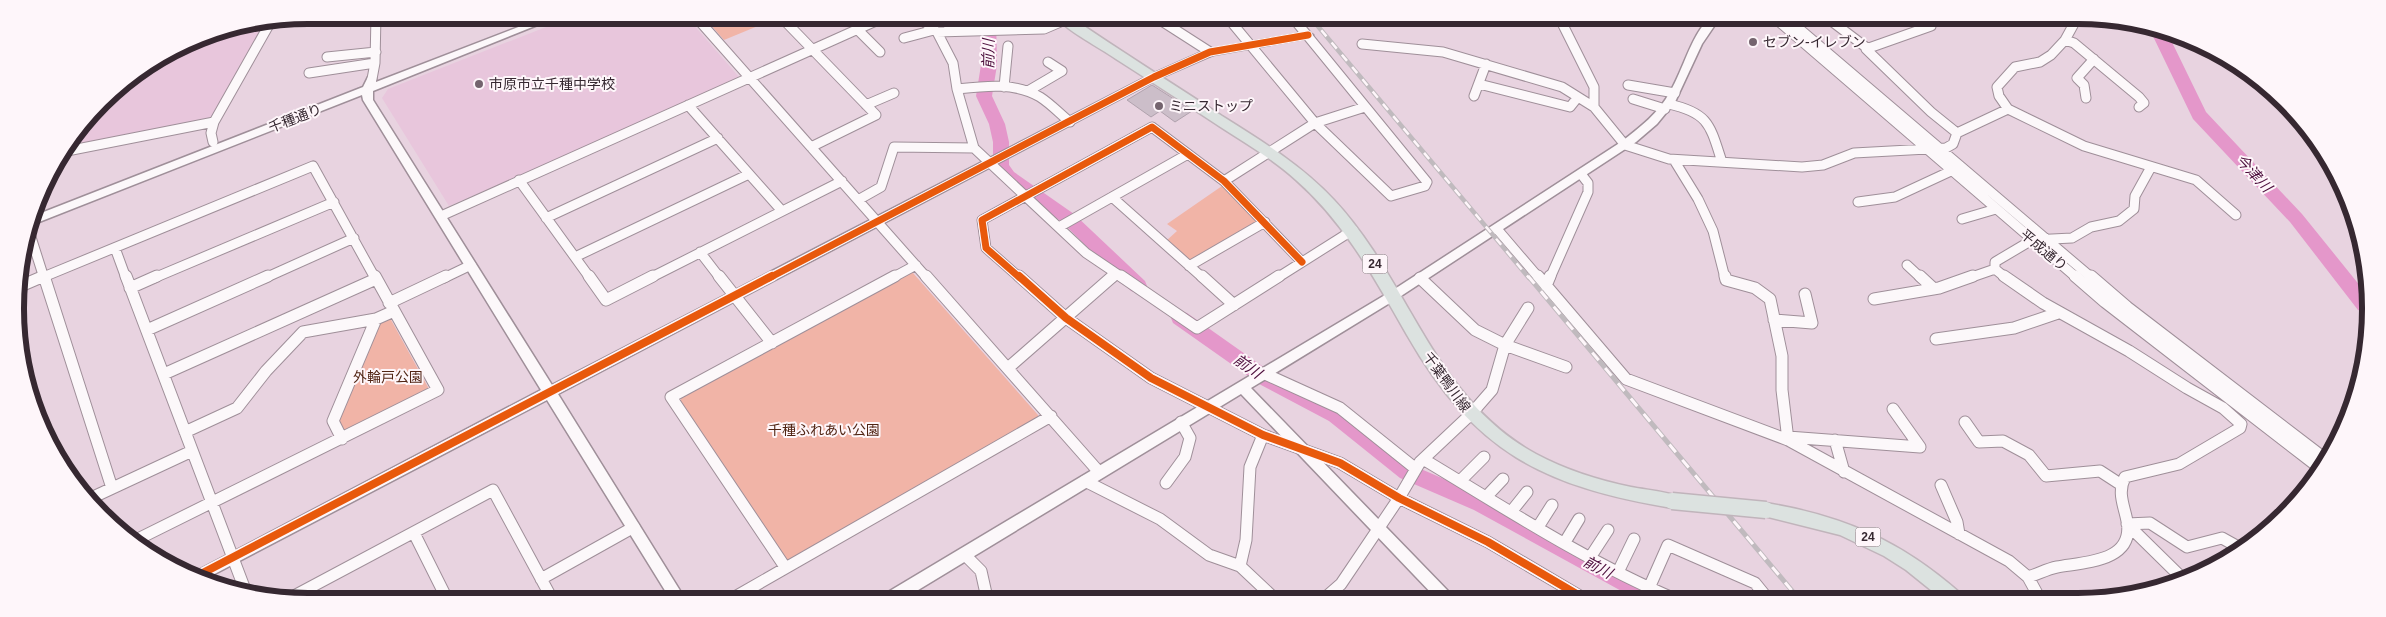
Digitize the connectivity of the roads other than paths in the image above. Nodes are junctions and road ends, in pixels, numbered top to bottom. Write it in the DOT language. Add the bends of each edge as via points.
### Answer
graph roads {
  1 [pos="376,24"];
  2 [pos="516,24"];
  3 [pos="533,24"];
  4 [pos="702,24"];
  5 [pos="788,24"];
  6 [pos="870,24"];
  7 [pos="926,24"];
  8 [pos="952,24"];
  9 [pos="1053,24"];
  10 [pos="1073,24"];
  11 [pos="1166,24"];
  12 [pos="1233,24"];
  13 [pos="1299,24"];
  14 [pos="1564,24"];
  15 [pos="1710,24"];
  16 [pos="1781,24"];
  17 [pos="1794,24"];
  18 [pos="1835,24"];
  19 [pos="1930,24"];
  20 [pos="2074,24"];
  21 [pos="268,26"];
  22 [pos="857,30"];
  23 [pos="935,31"];
  24 [pos="947,31"];
  25 [pos="1308,35"];
  26 [pos="904,38"];
  27 [pos="2065,40"];
  28 [pos="1362,44"];
  29 [pos="1249,45"];
  30 [pos="1008,46"];
  31 [pos="1867,48"];
  32 [pos="812,50"];
  33 [pos="376,52"];
  34 [pos="880,52"];
  35 [pos="1210,52"];
  36 [pos="327,57"];
  37 [pos="2094,59"];
  38 [pos="375,62"];
  39 [pos="1048,62"];
  40 [pos="1486,64"];
  41 [pos="309,73"];
  42 [pos="1154,77"];
  43 [pos="750,78"];
  44 [pos="370,84"];
  45 [pos="1478,84"];
  46 [pos="1628,85"];
  47 [pos="1004,86"];
  48 [pos="957,89"];
  49 [pos="1028,91"];
  50 [pos="894,93"];
  51 [pos="1675,93"];
  52 [pos="1474,96"];
  53 [pos="1578,97"];
  54 [pos="2086,98"];
  55 [pos="1633,99"];
  56 [pos="688,105"];
  57 [pos="866,105"];
  58 [pos="1667,106"];
  59 [pos="1365,107"];
  60 [pos="1594,107"];
  61 [pos="2138,107"];
  62 [pos="2008,109"];
  63 [pos="214,122"];
  64 [pos="1070,122"];
  65 [pos="1315,123"];
  66 [pos="1956,133"];
  67 [pos="718,138"];
  68 [pos="213,142"];
  69 [pos="1625,145"];
  70 [pos="811,147"];
  71 [pos="974,148"];
  72 [pos="1940,149"];
  73 [pos="72,150"];
  74 [pos="1927,150"];
  75 [pos="1268,152"];
  76 [pos="1188,154"];
  77 [pos="1674,160"];
  78 [pos="1722,162"];
  79 [pos="991,164"];
  80 [pos="2151,168"];
  81 [pos="1951,170"];
  82 [pos="749,174"];
  83 [pos="1581,174"];
  84 [pos="519,180"];
  85 [pos="842,181"];
  86 [pos="1224,181"];
  87 [pos="1026,195"];
  88 [pos="1112,197"];
  89 [pos="858,200"];
  90 [pos="334,202"];
  91 [pos="1858,202"];
  92 [pos="42,209"];
  93 [pos="1996,209"];
  94 [pos="782,211"];
  95 [pos="2236,215"];
  96 [pos="441,216"];
  97 [pos="39,218"];
  98 [pos="546,218"];
  99 [pos="1962,219"];
  100 [pos="878,222"];
  101 [pos="1264,222"];
  102 [pos="1059,227"];
  103 [pos="1497,229"];
  104 [pos="1353,230"];
  105 [pos="354,238"];
  106 [pos="2046,239"];
  107 [pos="32,240"];
  108 [pos="2032,240"];
  109 [pos="115,248"];
  110 [pos="700,252"];
  111 [pos="575,257"];
  112 [pos="1302,262"];
  113 [pos="471,265"];
  114 [pos="916,265"];
  115 [pos="1907,265"];
  116 [pos="1189,266"];
  117 [pos="1995,269"];
  118 [pos="1115,275"];
  119 [pos="44,277"];
  120 [pos="376,278"];
  121 [pos="1420,278"];
  122 [pos="25,285"];
  123 [pos="1546,286"];
  124 [pos="130,288"];
  125 [pos="1934,289"];
  126 [pos="1394,294"];
  127 [pos="1805,294"];
  128 [pos="735,296"];
  129 [pos="1874,299"];
  130 [pos="1234,304"];
  131 [pos="391,307"];
  132 [pos="1528,308"];
  133 [pos="2058,313"];
  134 [pos="1066,318"];
  135 [pos="376,319"];
  136 [pos="1774,320"];
  137 [pos="147,330"];
  138 [pos="1936,339"];
  139 [pos="772,344"];
  140 [pos="1505,345"];
  141 [pos="1566,367"];
  142 [pos="1008,368"];
  143 [pos="1263,373"];
  144 [pos="164,374"];
  145 [pos="1241,386"];
  146 [pos="551,391"];
  147 [pos="1205,407"];
  148 [pos="2258,407"];
  149 [pos="1893,409"];
  150 [pos="2248,413"];
  151 [pos="1471,414"];
  152 [pos="1051,416"];
  153 [pos="2237,419"];
  154 [pos="1181,422"];
  155 [pos="1965,422"];
  156 [pos="185,432"];
  157 [pos="1263,435"];
  158 [pos="342,439"];
  159 [pos="1788,439"];
  160 [pos="1835,440"];
  161 [pos="192,451"];
  162 [pos="1303,451"];
  163 [pos="2321,455"];
  164 [pos="1484,457"];
  165 [pos="1420,464"];
  166 [pos="2315,465"];
  167 [pos="1099,472"];
  168 [pos="1844,472"];
  169 [pos="1503,479"];
  170 [pos="1085,481"];
  171 [pos="1460,481"];
  172 [pos="1166,483"];
  173 [pos="2120,484"];
  174 [pos="1940,485"];
  175 [pos="112,488"];
  176 [pos="1527,492"];
  177 [pos="94,496"];
  178 [pos="1486,497"];
  179 [pos="1399,498"];
  180 [pos="211,503"];
  181 [pos="1552,506"];
  182 [pos="1511,512"];
  183 [pos="1579,519"];
  184 [pos="2127,524"];
  185 [pos="634,527"];
  186 [pos="1538,527"];
  187 [pos="1377,529"];
  188 [pos="1608,530"];
  189 [pos="414,533"];
  190 [pos="1959,534"];
  191 [pos="140,538"];
  192 [pos="1634,539"];
  193 [pos="1565,542"];
  194 [pos="2235,545"];
  195 [pos="964,554"];
  196 [pos="1591,556"];
  197 [pos="232,558"];
  198 [pos="1240,566"];
  199 [pos="785,567"];
  200 [pos="1618,572"];
  201 [pos="203,573"];
  202 [pos="2179,575"];
  203 [pos="2028,577"];
  204 [pos="541,579"];
  205 [pos="243,586"];
  206 [pos="1649,588"];
  207 [pos="300,593"];
  208 [pos="441,593"];
  209 [pos="549,593"];
  210 [pos="675,593"];
  211 [pos="742,593"];
  212 [pos="901,593"];
  213 [pos="985,593"];
  214 [pos="1269,593"];
  215 [pos="1331,593"];
  216 [pos="1440,593"];
  217 [pos="1566,593"];
  218 [pos="1661,593"];
  219 [pos="1763,593"];
  220 [pos="1947,593"];
  221 [pos="2037,593"];
  1 -- 33 [label="street"];
  2 -- 44 [label="street, 千種通り"];
  3 -- 44 [label="street, 千種通り"];
  4 -- 43 [label="street"];
  5 -- 32 [label="street"];
  6 -- 22 [label="street"];
  7 -- 23 [label="street"];
  8 -- 24 [label="street"];
  9 -- 24 [label="street" via="1044,29"];
  10 -- 42 [label="main road, 千葉鴨川線 / 24"];
  11 -- 35 [label="street"];
  12 -- 29 [label="street"];
  13 -- 25 [label="street"];
  14 -- 60 [label="street" via="1594,87"];
  15 -- 51 [label="street" via="1699,38"];
  16 -- 74 [label="street, 平成通り"];
  17 -- 72 [label="street, 平成通り"];
  18 -- 31 [label="street"];
  19 -- 31 [label="street"];
  20 -- 27 [label="street"];
  21 -- 63 [label="street"];
  22 -- 32 [label="street"];
  22 -- 34 [label="street"];
  23 -- 24 [label="street"];
  23 -- 26 [label="street"];
  23 -- 48 [label="street" via="953,63"];
  25 -- 29 [label="street"];
  25 -- 59 [label="street"];
  27 -- 37 [label="street"];
  27 -- 62 [label="street" via="2040,62 2015,67 1997,87 1998,96"];
  28 -- 40 [label="street" via="1443,52"];
  29 -- 35 [label="street"];
  29 -- 65 [label="street"];
  30 -- 47 [label="street"];
  31 -- 66 [label="street"];
  32 -- 43 [label="street"];
  32 -- 57 [label="street"];
  33 -- 36 [label="street"];
  33 -- 38 [label="street"];
  35 -- 42 [label="street"];
  37 -- 54 [label="street" via="2077,78 2084,85"];
  37 -- 61 [label="street" via="2144,103"];
  38 -- 41 [label="street"];
  38 -- 44 [label="street"];
  39 -- 49 [label="street" via="1062,71"];
  40 -- 45 [label="street"];
  40 -- 53 [label="street" via="1562,87"];
  42 -- 64 [label="street"];
  42 -- 75 [label="main road, 千葉鴨川線 / 24"];
  43 -- 56 [label="street"];
  43 -- 70 [label="street"];
  44 -- 68 [label="street, 千種通り"];
  44 -- 96 [label="street" via="368,100"];
  44 -- 97 [label="street, 千種通り"];
  45 -- 52 [label="street"];
  45 -- 53 [label="street" via="1570,107"];
  46 -- 51 [label="street"];
  47 -- 48 [label="street"];
  47 -- 49 [label="street"];
  48 -- 71 [label="street"];
  49 -- 64 [label="street"];
  50 -- 57 [label="street"];
  51 -- 58 [label="street"];
  53 -- 60 [label="street"];
  55 -- 58 [label="street"];
  56 -- 67 [label="street"];
  56 -- 84 [label="street"];
  57 -- 70 [label="street" via="876,115"];
  58 -- 69 [label="street"];
  58 -- 78 [label="street" via="1697,111 1716,144"];
  59 -- 65 [label="street"];
  59 -- 65 [label="street" via="1427,182 1425,186 1391,196"];
  60 -- 69 [label="street"];
  62 -- 66 [label="street"];
  62 -- 80 [label="street" via="2084,146"];
  63 -- 68 [label="street"];
  63 -- 73 [label="street"];
  64 -- 79 [label="street"];
  65 -- 75 [label="street"];
  66 -- 72 [label="street" via="1953,144"];
  67 -- 82 [label="street"];
  67 -- 98 [label="street"];
  68 -- 92 [label="street, 千種通り"];
  69 -- 77 [label="street"];
  69 -- 83 [label="street"];
  70 -- 85 [label="street"];
  71 -- 79 [label="street"];
  71 -- 89 [label="street" via="894,147 881,187"];
  72 -- 74 [label="street"];
  72 -- 106 [label="street, 平成通り"];
  74 -- 78 [label="street" via="1854,153 1823,165 1802,167"];
  74 -- 81 [label="street, 平成通り"];
  75 -- 86 [label="street"];
  75 -- 104 [label="main road, 千葉鴨川線 / 24" via="1310,184"];
  76 -- 86 [label="street"];
  76 -- 87 [label="street" via="1152,127"];
  76 -- 88 [label="street"];
  77 -- 78 [label="street"];
  77 -- 136 [label="street" via="1713,231 1722,274 1726,280 1764,291 1770,299"];
  79 -- 87 [label="street"];
  79 -- 100 [label="street"];
  80 -- 95 [label="street" via="2196,180"];
  80 -- 106 [label="street" via="2135,196 2134,209 2119,221 2090,228 2072,238"];
  81 -- 91 [label="street" via="1895,197"];
  81 -- 93 [label="street, 平成通り"];
  82 -- 94 [label="street"];
  82 -- 111 [label="street"];
  83 -- 103 [label="street"];
  83 -- 123 [label="street" via="1588,183 1588,192"];
  84 -- 96 [label="street"];
  84 -- 98 [label="street"];
  85 -- 89 [label="street"];
  85 -- 94 [label="street"];
  86 -- 101 [label="street"];
  87 -- 102 [label="street"];
  87 -- 134 [label="street" via="982,220 986,248"];
  88 -- 102 [label="street"];
  88 -- 116 [label="street"];
  89 -- 100 [label="street"];
  90 -- 105 [label="street"];
  90 -- 109 [label="street" via="313,166"];
  90 -- 124 [label="street"];
  93 -- 99 [label="street"];
  93 -- 108 [label="street, 平成通り"];
  94 -- 110 [label="street"];
  96 -- 113 [label="street"];
  98 -- 111 [label="street"];
  100 -- 114 [label="street"];
  100 -- 128 [label="street"];
  101 -- 112 [label="street"];
  101 -- 116 [label="street"];
  102 -- 118 [label="street"];
  103 -- 121 [label="street"];
  103 -- 123 [label="street"];
  104 -- 112 [label="street"];
  104 -- 126 [label="main road, 千葉鴨川線 / 24"];
  105 -- 120 [label="street"];
  105 -- 137 [label="street"];
  106 -- 108 [label="street"];
  106 -- 148 [label="street, 平成通り" via="2127,307"];
  107 -- 119 [label="street"];
  108 -- 117 [label="street" via="1995,262"];
  108 -- 150 [label="street, 平成通り" via="2105,302"];
  109 -- 119 [label="street"];
  109 -- 124 [label="street"];
  110 -- 111 [label="street" via="606,300"];
  110 -- 128 [label="street"];
  112 -- 130 [label="street"];
  113 -- 131 [label="street"];
  113 -- 146 [label="street"];
  114 -- 139 [label="street"];
  114 -- 142 [label="street"];
  115 -- 125 [label="street"];
  116 -- 130 [label="street"];
  117 -- 125 [label="street"];
  117 -- 133 [label="street"];
  118 -- 130 [label="street" via="1198,328"];
  118 -- 134 [label="street"];
  119 -- 122 [label="street"];
  119 -- 175 [label="street"];
  120 -- 131 [label="street"];
  120 -- 144 [label="street"];
  121 -- 126 [label="street"];
  121 -- 140 [label="street" via="1475,330"];
  123 -- 159 [label="street" via="1626,379"];
  124 -- 137 [label="street"];
  125 -- 129 [label="street"];
  126 -- 143 [label="street"];
  126 -- 151 [label="main road, 千葉鴨川線 / 24" via="1439,374"];
  127 -- 136 [label="street" via="1812,324"];
  128 -- 139 [label="street"];
  128 -- 146 [label="street"];
  131 -- 135 [label="street"];
  131 -- 158 [label="street" via="438,390"];
  132 -- 140 [label="street"];
  133 -- 138 [label="street" via="2011,329"];
  133 -- 153 [label="street" via="2129,351 2186,388 2226,409"];
  134 -- 142 [label="street"];
  134 -- 147 [label="street" via="1144,374"];
  135 -- 156 [label="street" via="303,332 237,408"];
  135 -- 158 [label="street" via="333,421"];
  136 -- 159 [label="street" via="1782,356"];
  137 -- 144 [label="street"];
  139 -- 199 [label="street" via="671,398"];
  140 -- 141 [label="street"];
  140 -- 151 [label="street" via="1492,390"];
  142 -- 152 [label="street"];
  143 -- 145 [label="street"];
  143 -- 165 [label="street" via="1340,408"];
  144 -- 156 [label="street"];
  145 -- 147 [label="street"];
  145 -- 162 [label="street"];
  146 -- 185 [label="street"];
  146 -- 197 [label="street"];
  147 -- 154 [label="street"];
  147 -- 157 [label="street"];
  148 -- 150 [label="street"];
  148 -- 163 [label="street, 平成通り"];
  149 -- 160 [label="street" via="1920,447"];
  150 -- 153 [label="street"];
  150 -- 166 [label="street, 平成通り"];
  151 -- 165 [label="street"];
  151 -- 220 [label="main road, 千葉鴨川線 / 24, bridge" via="1497,438 1557,473 1616,492 1798,514 1852,530 1902,557"];
  152 -- 167 [label="street"];
  152 -- 199 [label="street"];
  153 -- 173 [label="street" via="2240,428 2179,464 2125,477"];
  154 -- 167 [label="street"];
  154 -- 172 [label="street" via="1190,438 1185,457"];
  155 -- 173 [label="street" via="1979,442 2003,442 2028,455 2046,476 2100,472"];
  156 -- 161 [label="street"];
  157 -- 162 [label="street"];
  157 -- 198 [label="street" via="1250,467 1246,540"];
  158 -- 180 [label="street"];
  159 -- 160 [label="street"];
  159 -- 168 [label="street"];
  160 -- 168 [label="street"];
  161 -- 175 [label="street"];
  161 -- 180 [label="street"];
  162 -- 179 [label="street" via="1340,463"];
  162 -- 187 [label="street"];
  164 -- 171 [label="street"];
  165 -- 171 [label="street"];
  165 -- 179 [label="street"];
  167 -- 170 [label="street"];
  168 -- 190 [label="street"];
  169 -- 178 [label="street"];
  170 -- 195 [label="street"];
  170 -- 198 [label="street" via="1160,519 1209,555"];
  171 -- 178 [label="street"];
  173 -- 184 [label="street" via="2119,497"];
  174 -- 190 [label="street"];
  175 -- 177 [label="street"];
  176 -- 182 [label="street"];
  178 -- 182 [label="street"];
  179 -- 187 [label="street"];
  179 -- 217 [label="street" via="1488,542"];
  180 -- 191 [label="street"];
  180 -- 197 [label="street"];
  181 -- 186 [label="street"];
  182 -- 186 [label="street"];
  183 -- 193 [label="street"];
  184 -- 194 [label="street" via="2150,523 2187,547 2222,538"];
  184 -- 202 [label="street"];
  184 -- 203 [label="street" via="2128,533 2122,546 2110,557 2055,567"];
  185 -- 204 [label="street"];
  185 -- 210 [label="street"];
  186 -- 193 [label="street"];
  187 -- 215 [label="street" via="1341,584"];
  187 -- 216 [label="street"];
  188 -- 196 [label="street"];
  189 -- 204 [label="street" via="493,490"];
  189 -- 207 [label="street"];
  189 -- 208 [label="street"];
  190 -- 203 [label="street" via="2009,561"];
  192 -- 200 [label="street"];
  193 -- 196 [label="street"];
  195 -- 212 [label="street"];
  195 -- 213 [label="street" via="981,571"];
  196 -- 200 [label="street"];
  197 -- 201 [label="street"];
  197 -- 205 [label="street"];
  198 -- 214 [label="street"];
  199 -- 211 [label="street"];
  200 -- 206 [label="street"];
  203 -- 221 [label="street"];
  204 -- 209 [label="street"];
  206 -- 218 [label="street"];
  206 -- 219 [label="street" via="1668,545 1755,583"];
}
